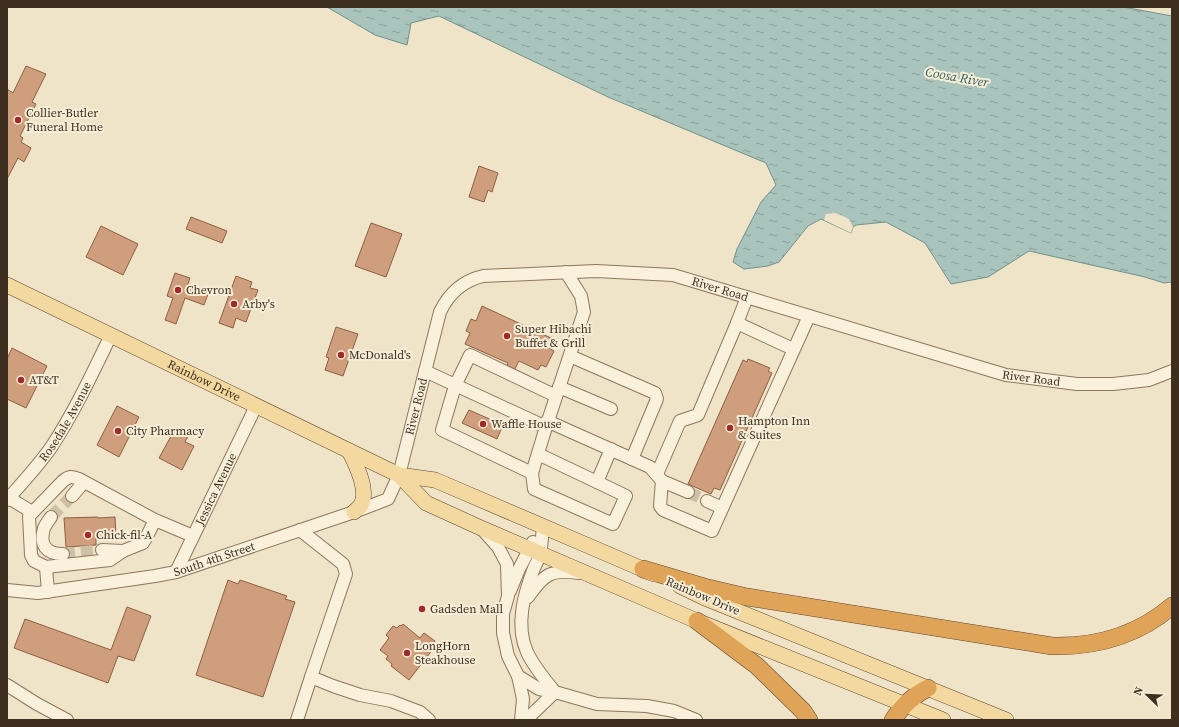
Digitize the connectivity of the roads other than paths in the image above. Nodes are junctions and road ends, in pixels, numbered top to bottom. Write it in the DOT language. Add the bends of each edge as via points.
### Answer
graph roads {
  1 [pos="566,272"];
  2 [pos="8,288"];
  3 [pos="748,297"];
  4 [pos="809,316"];
  5 [pos="737,324"];
  6 [pos="111,335"];
  7 [pos="793,349"];
  8 [pos="570,356"];
  9 [pos="424,371"];
  10 [pos="1172,371"];
  11 [pos="455,386"];
  12 [pos="558,391"];
  13 [pos="256,406"];
  14 [pos="611,410"];
  15 [pos="547,424"];
  16 [pos="611,449"];
  17 [pos="349,451"];
  18 [pos="538,454"];
  19 [pos="632,458"];
  20 [pos="532,473"];
  21 [pos="399,475"];
  22 [pos="660,477"];
  23 [pos="84,482"];
  24 [pos="597,482"];
  25 [pos="688,492"];
  26 [pos="72,496"];
  27 [pos="8,499"];
  28 [pos="707,501"];
  29 [pos="722,508"];
  30 [pos="32,512"];
  31 [pos="354,512"];
  32 [pos="52,517"];
  33 [pos="155,520"];
  34 [pos="543,526"];
  35 [pos="482,528"];
  36 [pos="300,530"];
  37 [pos="193,536"];
  38 [pos="102,550"];
  39 [pos="123,551"];
  40 [pos="534,552"];
  41 [pos="63,554"];
  42 [pos="46,567"];
  43 [pos="643,569"];
  44 [pos="176,572"];
  45 [pos="586,573"];
  46 [pos="7,590"];
  47 [pos="48,592"];
  48 [pos="508,596"];
  49 [pos="524,603"];
  50 [pos="1172,606"];
  51 [pos="697,621"];
  52 [pos="518,676"];
  53 [pos="312,677"];
  54 [pos="7,685"];
  55 [pos="928,688"];
  56 [pos="555,692"];
  57 [pos="904,704"];
  58 [pos="67,720"];
  59 [pos="297,720"];
  60 [pos="429,720"];
  61 [pos="521,720"];
  62 [pos="526,720"];
  63 [pos="696,720"];
  64 [pos="809,720"];
  65 [pos="893,720"];
  66 [pos="944,720"];
  67 [pos="1006,720"];
  1 -- 3 [label="street, River Road" via="673,275"];
  1 -- 8 [label="street" via="582,296 584,312"];
  1 -- 9 [label="street, River Road" via="483,276 460,285 448,297 440,312"];
  2 -- 6 [label="main road, Rainbow Drive"];
  3 -- 4 [label="street, River Road"];
  3 -- 5 [label="street"];
  4 -- 7 [label="street"];
  4 -- 10 [label="street, River Road" via="1006,375 1077,384 1106,384 1149,380"];
  5 -- 7 [label="street"];
  5 -- 22 [label="street" via="698,415 680,420"];
  6 -- 13 [label="main road, Rainbow Drive"];
  6 -- 27 [label="street, Rosedale Avenue" via="52,446"];
  7 -- 29 [label="street"];
  8 -- 12 [label="street"];
  8 -- 19 [label="street" via="655,392 658,399"];
  9 -- 11 [label="street"];
  9 -- 21 [label="street, River Road"];
  11 -- 12 [label="street" via="470,355"];
  11 -- 15 [label="street"];
  11 -- 20 [label="street" via="442,430"];
  12 -- 14 [label="street"];
  12 -- 15 [label="street"];
  13 -- 17 [label="main road, Rainbow Drive"];
  13 -- 37 [label="street, Jessica Avenue"];
  15 -- 16 [label="street"];
  15 -- 18 [label="street"];
  16 -- 19 [label="street"];
  16 -- 24 [label="street"];
  17 -- 21 [label="main road, Rainbow Drive"];
  17 -- 31 [label="main road" via="356,464 363,490 361,506"];
  18 -- 20 [label="street"];
  18 -- 24 [label="street"];
  19 -- 22 [label="street" via="650,467"];
  20 -- 24 [label="street" via="534,489 613,524 626,496"];
  21 -- 31 [label="street, South 4th Street" via="388,499"];
  21 -- 34 [label="main road, Rainbow Drive" via="435,480"];
  21 -- 35 [label="main road, Rainbow Drive" via="426,503"];
  22 -- 25 [label="street"];
  22 -- 29 [label="street" via="660,506 663,510 712,531"];
  23 -- 26 [label="street"];
  23 -- 30 [label="street" via="69,477"];
  23 -- 33 [label="street"];
  27 -- 30 [label="street"];
  28 -- 29 [label="street"];
  30 -- 42 [label="street" via="29,516 31,555 34,561"];
  31 -- 36 [label="street, South 4th Street"];
  32 -- 41 [label="street" via="45,527 43,542 50,552"];
  33 -- 37 [label="street"];
  33 -- 39 [label="street" via="142,543"];
  34 -- 40 [label="street"];
  34 -- 43 [label="main road, Rainbow Drive"];
  35 -- 40 [label="main road, Rainbow Drive"];
  35 -- 48 [label="street" via="498,547 507,564"];
  36 -- 44 [label="street, South 4th Street"];
  36 -- 53 [label="street" via="343,564 346,574"];
  37 -- 44 [label="street, Jessica Avenue"];
  38 -- 39 [label="street"];
  39 -- 42 [label="street" via="110,560"];
  40 -- 45 [label="main road, Rainbow Drive"];
  40 -- 48 [label="street" via="519,569"];
  40 -- 49 [label="street"];
  42 -- 47 [label="street"];
  43 -- 50 [label="highway" via="747,597 1052,646 1080,646 1112,639 1143,626"];
  43 -- 55 [label="main road, Rainbow Drive" via="705,598"];
  44 -- 47 [label="street, South 4th Street"];
  45 -- 49 [label="street" via="567,571 547,576 536,584"];
  45 -- 51 [label="main road, Rainbow Drive"];
  46 -- 47 [label="street, South 4th Street"];
  48 -- 52 [label="street" via="503,614 503,633 508,656"];
  49 -- 56 [label="street" via="522,632 527,652"];
  51 -- 57 [label="main road, Rainbow Drive"];
  51 -- 64 [label="highway" via="757,666"];
  52 -- 56 [label="street" via="540,690"];
  52 -- 61 [label="street" via="523,698"];
  53 -- 59 [label="street"];
  53 -- 60 [label="street" via="360,695 391,701 420,712"];
  54 -- 58 [label="street"];
  55 -- 57 [label="highway"];
  55 -- 67 [label="main road, Rainbow Drive"];
  56 -- 62 [label="street"];
  56 -- 63 [label="street" via="597,704 647,706 669,710"];
  57 -- 65 [label="highway"];
  57 -- 66 [label="main road, Rainbow Drive"];
}
